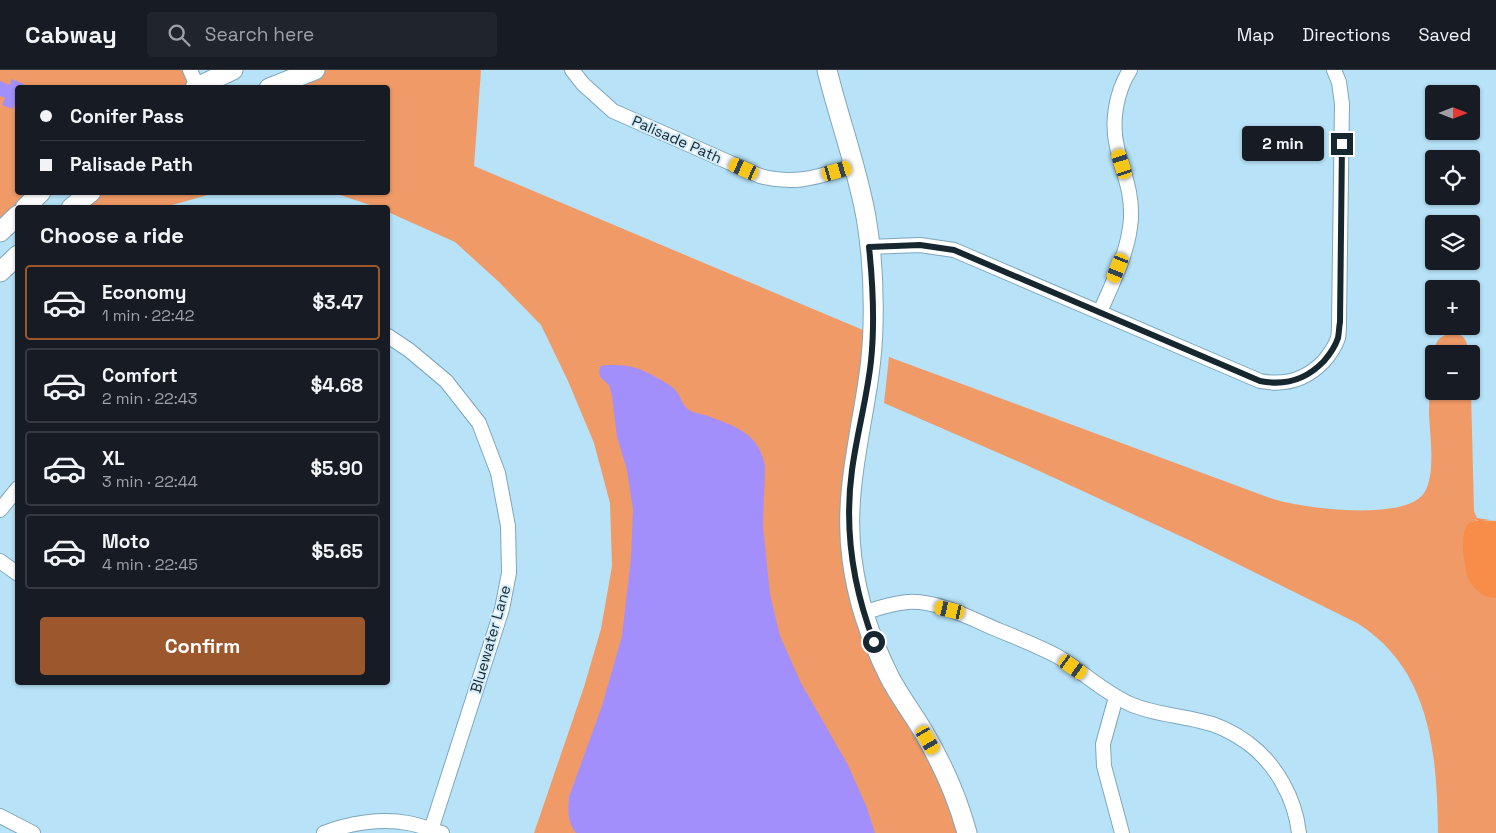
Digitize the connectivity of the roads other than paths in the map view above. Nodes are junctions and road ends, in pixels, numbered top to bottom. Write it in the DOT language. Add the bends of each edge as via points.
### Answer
graph roads {
  1 [pos="315,70"];
  2 [pos="572,70"];
  3 [pos="818,70"];
  4 [pos="827,70"];
  5 [pos="1130,70"];
  6 [pos="1334,70"];
  7 [pos="224,76"];
  8 [pos="195,83"];
  9 [pos="277,85"];
  10 [pos="833,93"];
  11 [pos="854,166"];
  12 [pos="38,195"];
  13 [pos="87,195"];
  14 [pos="29,205"];
  15 [pos="75,205"];
  16 [pos="15,218"];
  17 [pos="0,232"];
  18 [pos="869,247"];
  19 [pos="15,258"];
  20 [pos="0,272"];
  21 [pos="1100,312"];
  22 [pos="390,337"];
  23 [pos="15,492"];
  24 [pos="0,510"];
  25 [pos="0,561"];
  26 [pos="15,572"];
  27 [pos="864,613"];
  28 [pos="1116,697"];
  29 [pos="2,820"];
  30 [pos="437,831"];
  31 [pos="33,833"];
  32 [pos="324,833"];
  33 [pos="968,833"];
  34 [pos="1122,833"];
  35 [pos="1299,833"];
  1 -- 9 [label="street"];
  2 -- 11 [label="street, Palisade Path" via="613,111 760,176 790,182"];
  3 -- 10 [label="street"];
  4 -- 10 [label="street"];
  5 -- 21 [label="street" via="1118,96 1115,113 1117,147 1130,198 1129,238"];
  6 -- 21 [label="street" via="1342,104 1340,322 1332,352 1314,371 1287,383 1260,381"];
  7 -- 8 [label="street"];
  10 -- 11 [label="street"];
  11 -- 18 [label="street" via="866,217"];
  12 -- 14 [label="street"];
  13 -- 15 [label="street"];
  16 -- 17 [label="street"];
  18 -- 21 [label="street" via="920,245 954,250"];
  18 -- 27 [label="street" via="873,326 871,359 849,502 852,559"];
  19 -- 20 [label="street"];
  22 -- 30 [label="street, Bluewater Lane" via="446,381 479,423 498,473 508,526 509,572 502,609"];
  23 -- 24 [label="street"];
  25 -- 26 [label="street"];
  27 -- 28 [label="street" via="910,602 950,610 1058,657"];
  27 -- 33 [label="street" via="889,676 950,781"];
  28 -- 34 [label="street" via="1103,744 1104,766"];
  28 -- 35 [label="street" via="1155,712 1217,726 1248,743 1274,768 1293,807"];
  29 -- 31 [label="street"];
  30 -- 32 [label="street" via="408,823 371,822"];
}
